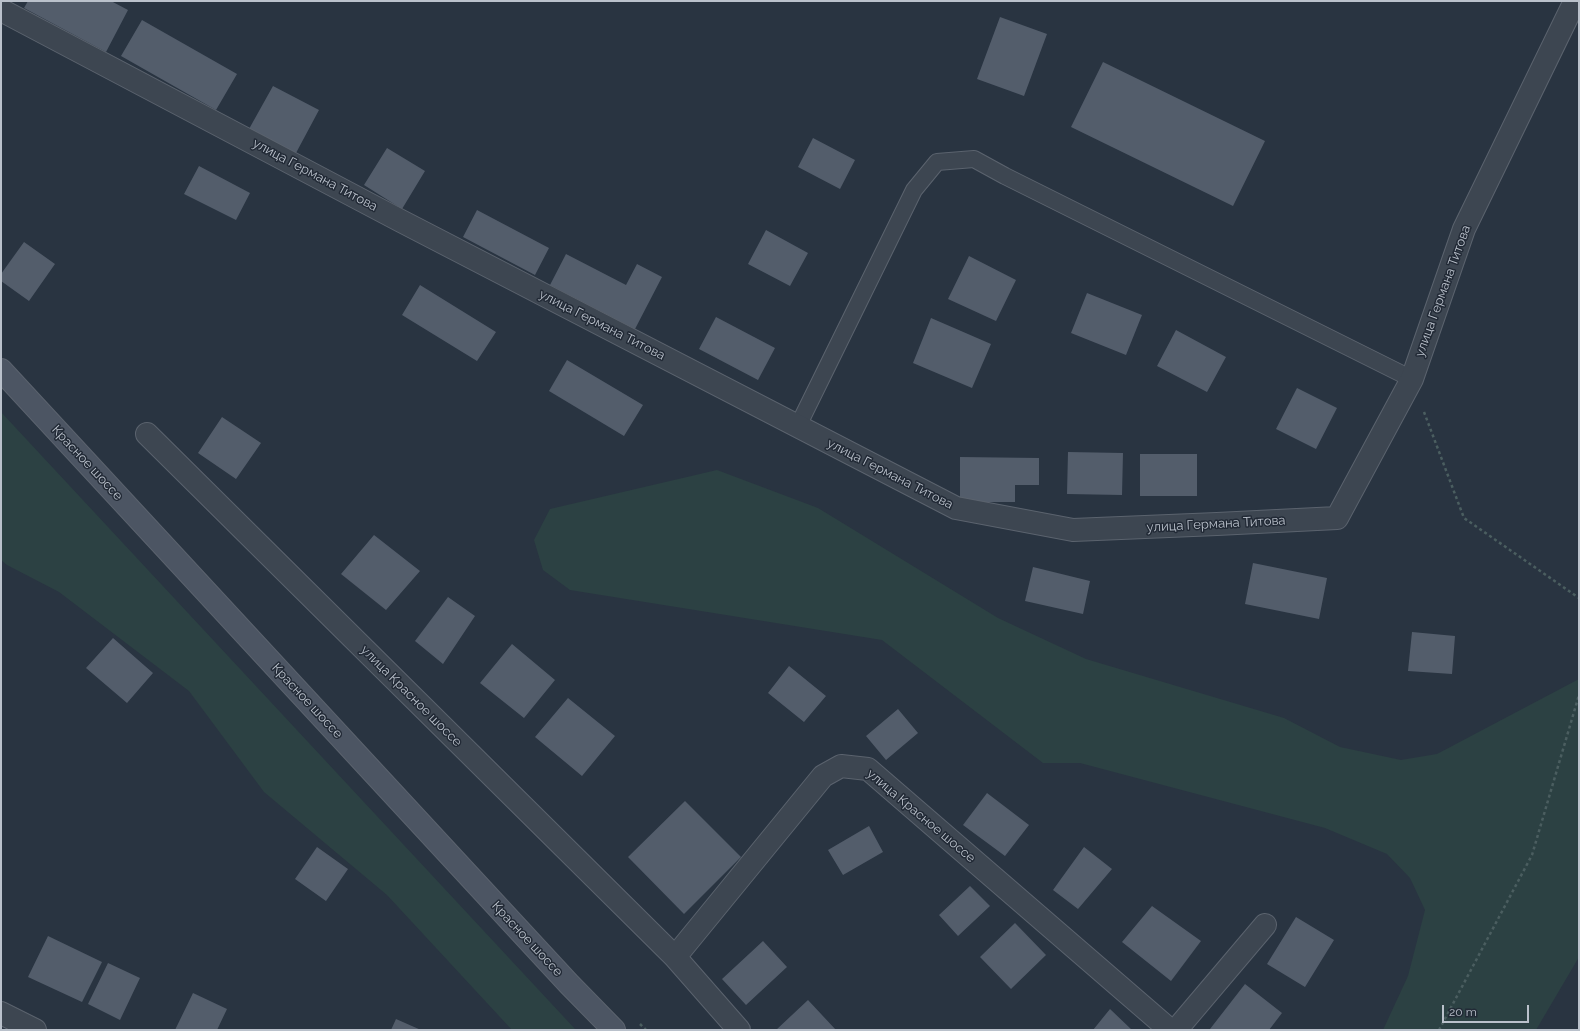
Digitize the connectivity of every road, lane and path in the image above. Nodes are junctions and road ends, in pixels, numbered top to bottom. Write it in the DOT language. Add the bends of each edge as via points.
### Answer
graph roads {
  1 [pos="1574,1"];
  2 [pos="1,10"];
  3 [pos="1,370"];
  4 [pos="1412,380"];
  5 [pos="798,426"];
  6 [pos="147,434"];
  7 [pos="1579,598"];
  8 [pos="1579,695"];
  9 [pos="1265,925"];
  10 [pos="675,957"];
  11 [pos="1,1013"];
  12 [pos="35,1030"];
  13 [pos="614,1030"];
  14 [pos="739,1030"];
  15 [pos="1170,1030"];
  16 [pos="1176,1030"];
  17 [pos="1439,1030"];
  1 -- 4 [label="street, улица Германа Титова" via="1464,229"];
  2 -- 5 [label="street, улица Германа Титова"];
  3 -- 13 [label="main road, Красное шоссе" via="568,984"];
  4 -- 5 [label="street, улица Германа Титова" via="1337,518 1073,530 956,508"];
  4 -- 5 [label="lane" via="974,159 937,162 914,190"];
  4 -- 7 [label="path" via="1464,518"];
  6 -- 10 [label="street, улица Красное шоссе"];
  8 -- 17 [label="path" via="1532,855"];
  9 -- 16 [label="street"];
  10 -- 14 [label="street, улица Красное шоссе"];
  10 -- 15 [label="street, улица Красное шоссе" via="822,776 841,766 868,769"];
  11 -- 12 [label="street"];
}
